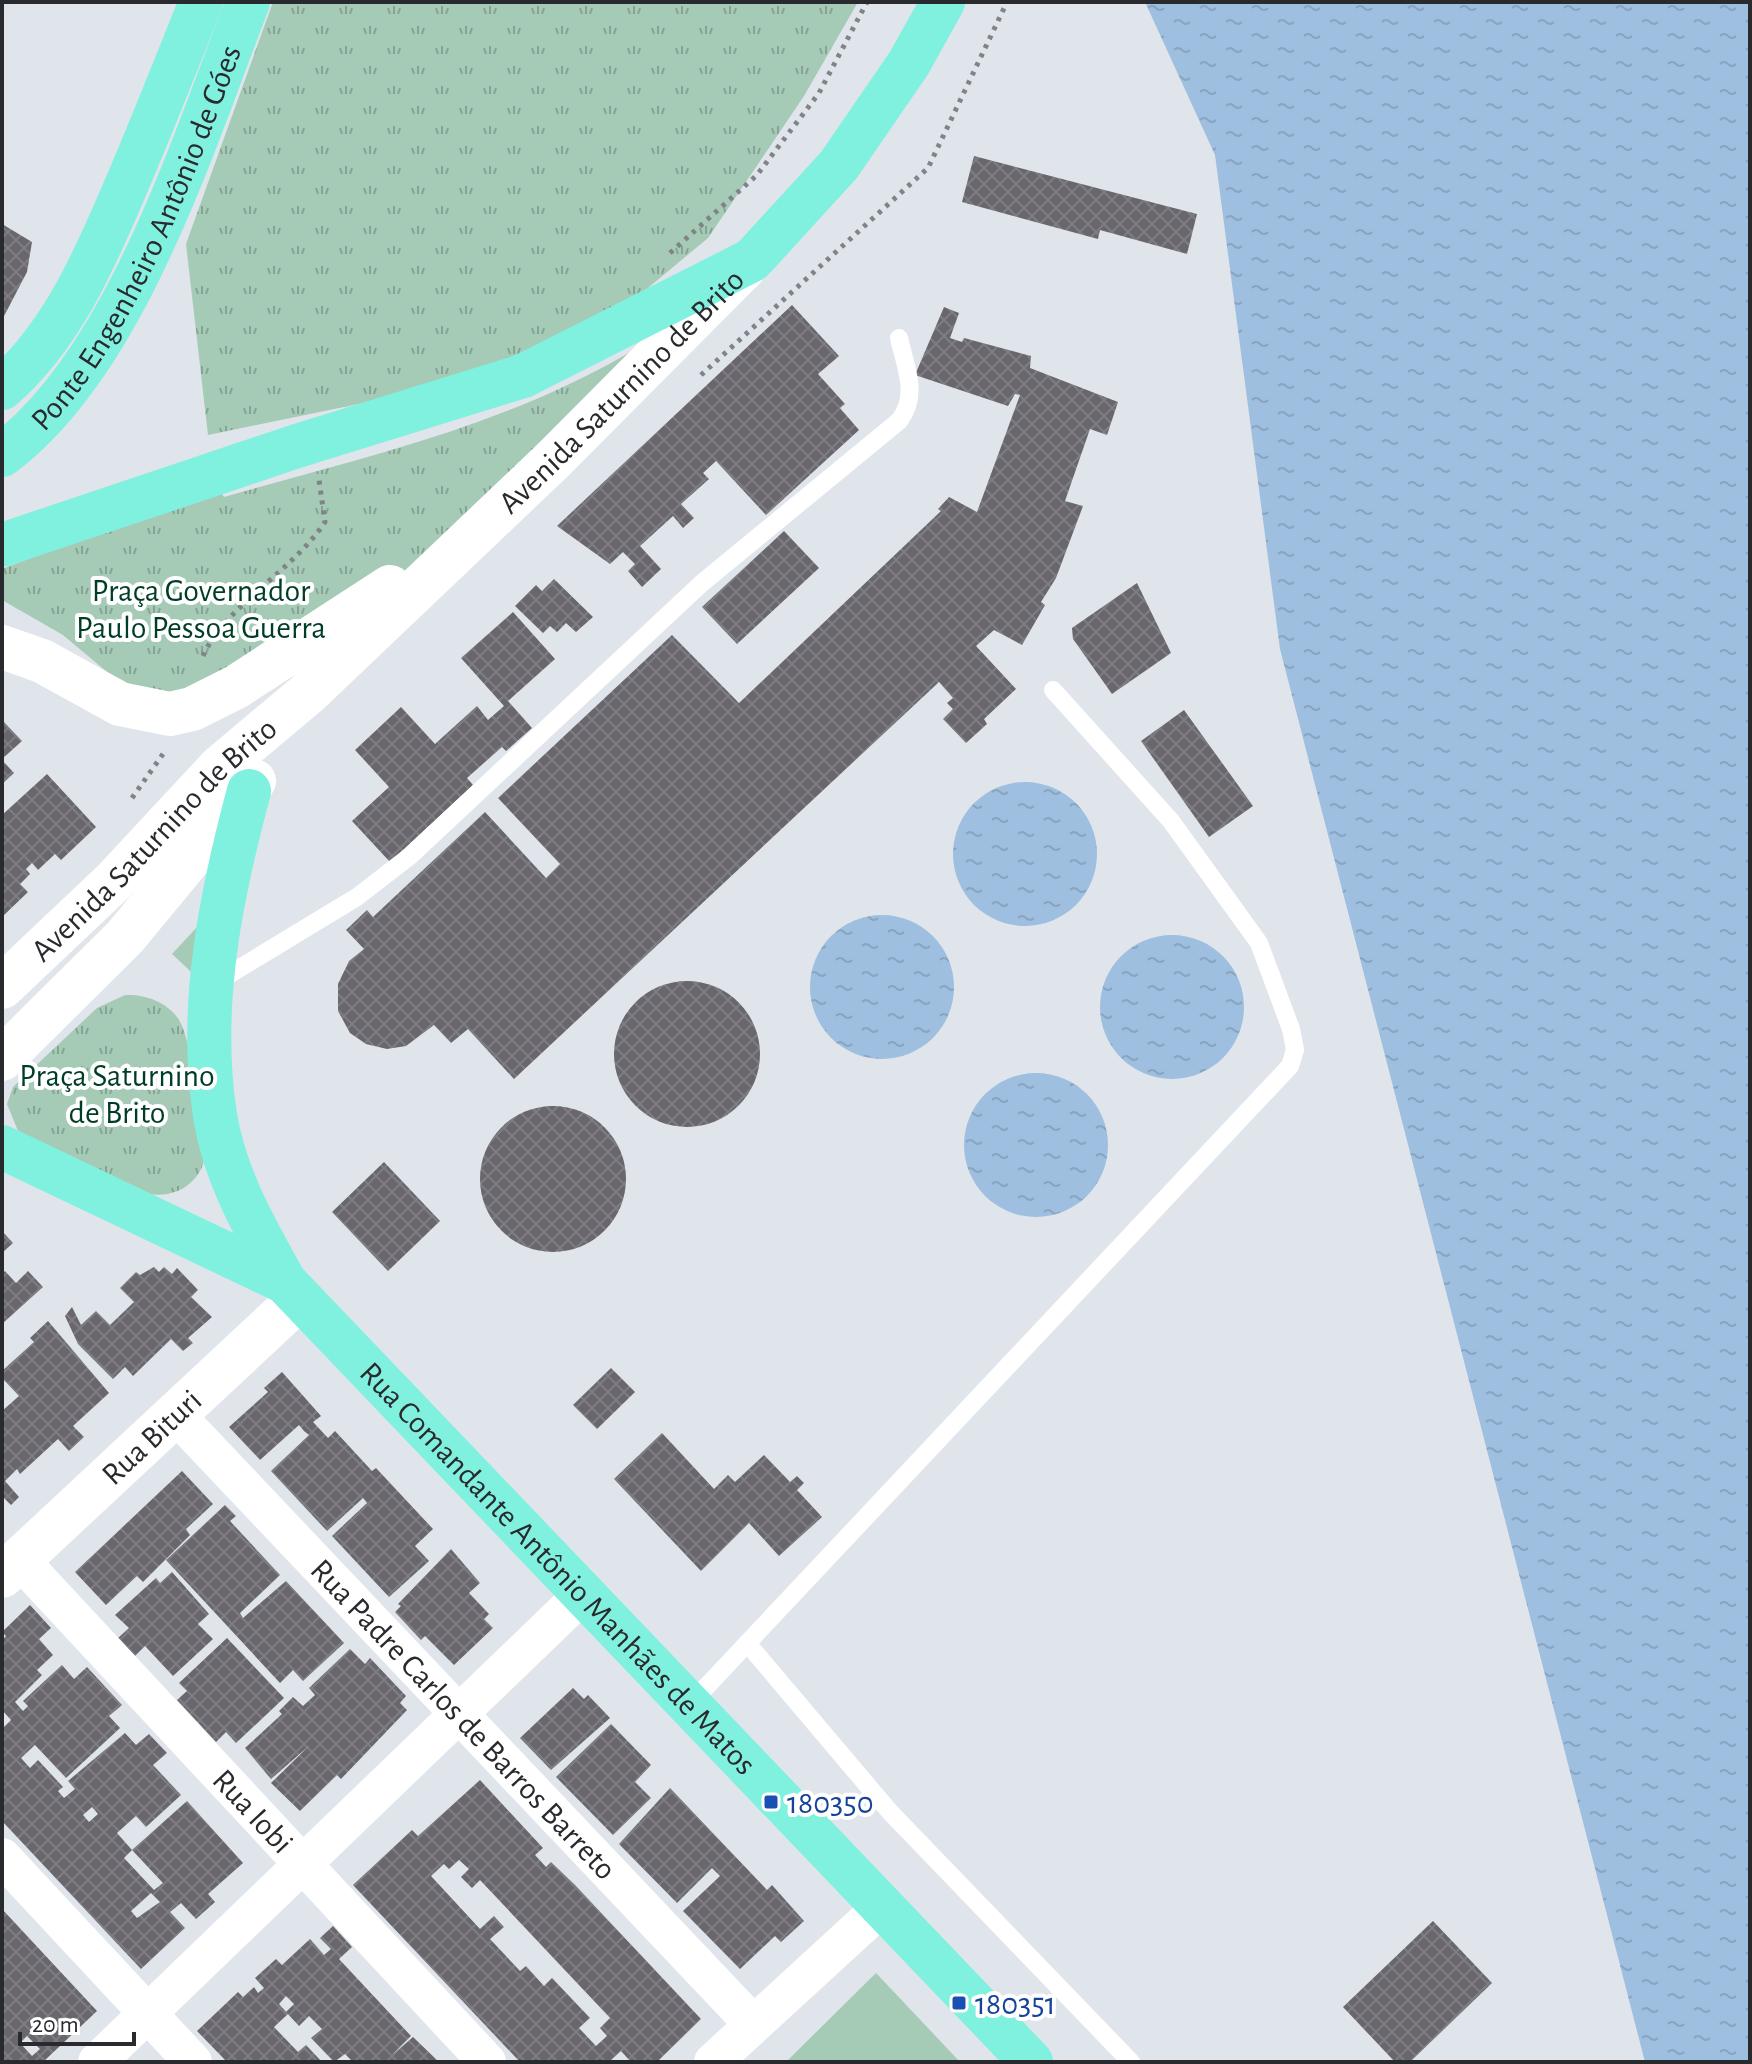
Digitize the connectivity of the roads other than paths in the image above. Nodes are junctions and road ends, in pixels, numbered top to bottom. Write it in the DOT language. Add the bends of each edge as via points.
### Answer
graph roads {
  1 [pos="201,2"];
  2 [pos="248,2"];
  3 [pos="943,2"];
  4 [pos="752,260"];
  5 [pos="899,338"];
  6 [pos="2,388"];
  7 [pos="2,455"];
  8 [pos="480,528"];
  9 [pos="2,545"];
  10 [pos="2,647"];
  11 [pos="1053,690"];
  12 [pos="307,694"];
  13 [pos="249,791"];
  14 [pos="212,984"];
  15 [pos="2,987"];
  16 [pos="2,1059"];
  17 [pos="2,1147"];
  18 [pos="293,1290"];
  19 [pos="175,1414"];
  20 [pos="11,1567"];
  21 [pos="582,1595"];
  22 [pos="747,1643"];
  23 [pos="689,1705"];
  24 [pos="459,1714"];
  25 [pos="2,1857"];
  26 [pos="303,1864"];
  27 [pos="883,1906"];
  28 [pos="149,2012"];
  29 [pos="753,2024"];
  30 [pos="97,2062"];
  31 [pos="193,2062"];
  32 [pos="487,2062"];
  33 [pos="713,2062"];
  34 [pos="1031,2062"];
  35 [pos="1131,2062"];
  1 -- 6 [label="main road, Ponte Engenheiro Antônio de Góes" via="85,280 21,371"];
  2 -- 7 [label="main road, Ponte Engenheiro Antônio de Góes" via="128,296 79,376"];
  3 -- 4 [label="main road, Avenida Saturnino de Brito" via="909,63 839,165"];
  4 -- 8 [label="main road, Avenida Saturnino de Brito"];
  4 -- 9 [label="main road" via="523,376"];
  5 -- 14 [label="lane" via="911,389 910,406 899,421 702,583 410,856 357,897"];
  8 -- 10 [label="main road" via="236,687 192,709 170,714 120,704 42,661"];
  8 -- 12 [label="main road, Avenida Saturnino de Brito"];
  11 -- 22 [label="lane" via="1171,821 1259,943 1291,1029 1295,1050 1290,1066"];
  12 -- 13 [label="main road, Avenida Saturnino de Brito"];
  12 -- 15 [label="main road, Avenida Saturnino de Brito" via="220,767 114,881"];
  13 -- 14 [label="main road, Rua Comandante Antônio Manhães de Matos" via="223,888"];
  13 -- 16 [label="main road, Avenida Saturnino de Brito" via="125,937"];
  14 -- 18 [label="main road, Rua Comandante Antônio Manhães de Matos" via="215,1116 250,1220"];
  17 -- 18 [label="main road, Rua Comandante Antônio Manhães de Matos"];
  18 -- 19 [label="main road, Rua Bituri"];
  18 -- 21 [label="main road, Rua Comandante Antônio Manhães de Matos"];
  19 -- 20 [label="main road, Rua Bituri"];
  19 -- 24 [label="street, Rua Padre Carlos de Barros Barreto"];
  20 -- 26 [label="street, Rua Iobi"];
  21 -- 23 [label="main road, Rua Comandante Antônio Manhães de Matos"];
  21 -- 24 [label="street"];
  22 -- 23 [label="lane"];
  22 -- 35 [label="lane" via="890,1812"];
  23 -- 27 [label="main road, Rua Comandante Antônio Manhães de Matos"];
  24 -- 26 [label="street"];
  24 -- 29 [label="street, Rua Padre Carlos de Barros Barreto"];
  25 -- 28 [label="street"];
  26 -- 28 [label="street"];
  26 -- 32 [label="street, Rua Iobi"];
  27 -- 29 [label="street"];
  27 -- 34 [label="main road, Rua Comandante Antônio Manhães de Matos"];
  28 -- 30 [label="street"];
  28 -- 31 [label="street"];
  29 -- 33 [label="street"];
}
